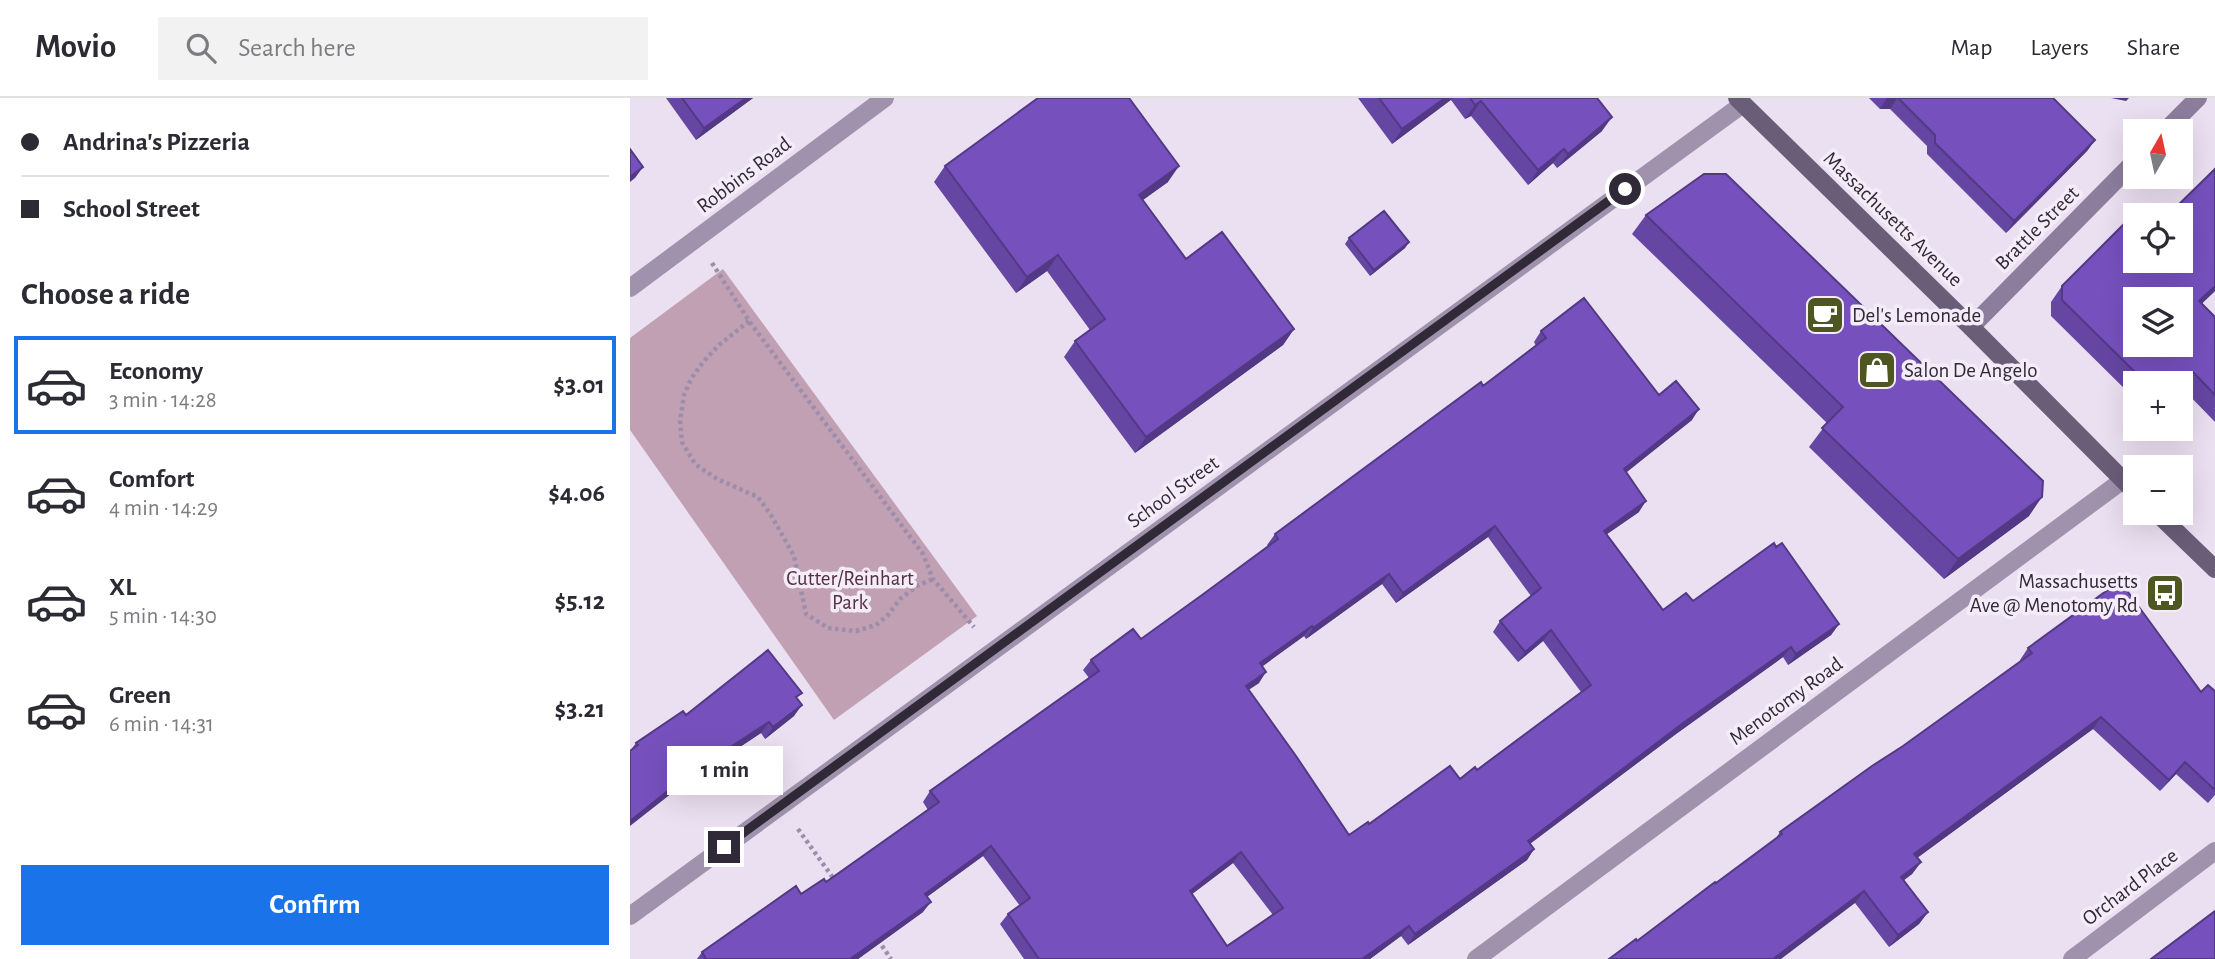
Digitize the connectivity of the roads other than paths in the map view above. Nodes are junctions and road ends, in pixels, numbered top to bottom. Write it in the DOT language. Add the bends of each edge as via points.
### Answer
graph roads {
  1 [pos="885,98"];
  2 [pos="2198,98"];
  3 [pos="1740,101"];
  4 [pos="2177,119"];
  5 [pos="2123,173"];
  6 [pos="630,288"];
  7 [pos="1971,327"];
  8 [pos="2123,480"];
  9 [pos="2123,490"];
  10 [pos="2169,525"];
  11 [pos="2215,569"];
  12 [pos="2215,851"];
  13 [pos="630,916"];
  14 [pos="1476,959"];
  15 [pos="2072,959"];
  1 -- 6 [label="street, Robbins Road"];
  2 -- 4 [label="main road"];
  3 -- 7 [label="main road, Massachusetts Avenue"];
  3 -- 13 [label="street, School Street"];
  5 -- 7 [label="main road, Brattle Street"];
  7 -- 8 [label="main road, Massachusetts Avenue"];
  9 -- 14 [label="street, Menotomy Road"];
  10 -- 11 [label="main road"];
  12 -- 15 [label="street, Orchard Place"];
}
